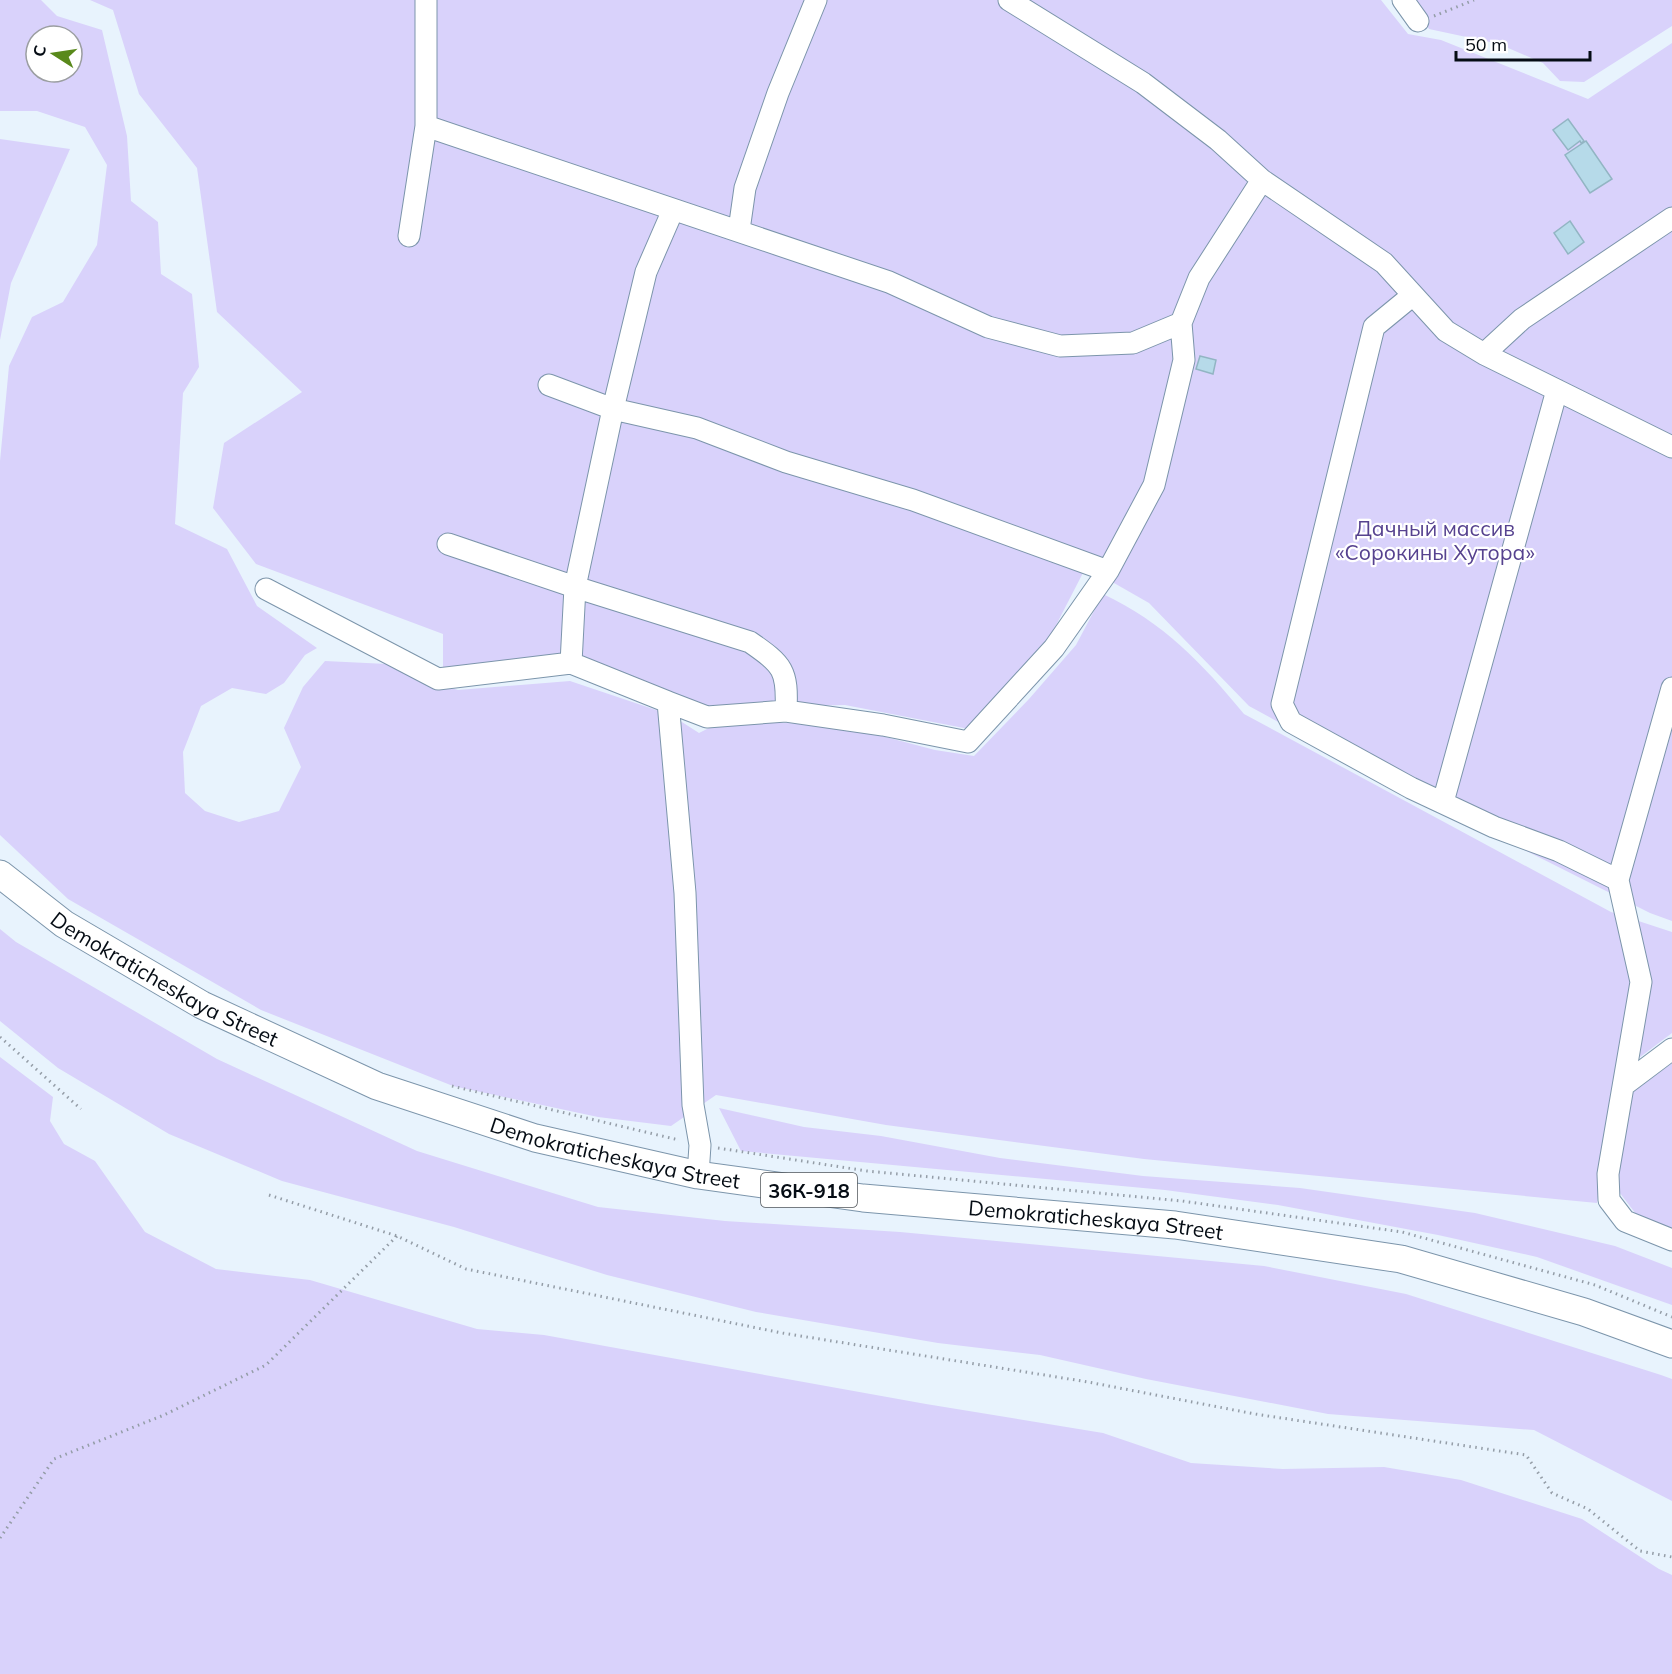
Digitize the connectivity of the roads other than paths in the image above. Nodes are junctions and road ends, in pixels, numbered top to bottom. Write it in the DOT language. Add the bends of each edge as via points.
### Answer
graph roads {
  1 [pos="426,0"];
  2 [pos="816,0"];
  3 [pos="1009,0"];
  4 [pos="1403,0"];
  5 [pos="1418,21"];
  6 [pos="426,126"];
  7 [pos="1263,180"];
  8 [pos="674,210"];
  9 [pos="1672,218"];
  10 [pos="739,230"];
  11 [pos="409,236"];
  12 [pos="1413,295"];
  13 [pos="1181,323"];
  14 [pos="1484,354"];
  15 [pos="549,385"];
  16 [pos="1557,390"];
  17 [pos="613,409"];
  18 [pos="1672,447"];
  19 [pos="448,544"];
  20 [pos="1108,571"];
  21 [pos="575,588"];
  22 [pos="266,589"];
  23 [pos="571,663"];
  24 [pos="1672,688"];
  25 [pos="668,702"];
  26 [pos="786,711"];
  27 [pos="1443,802"];
  28 [pos="0,874"];
  29 [pos="1618,880"];
  30 [pos="1672,1049"];
  31 [pos="1624,1085"];
  32 [pos="698,1175"];
  33 [pos="1672,1240"];
  34 [pos="1672,1344"];
  1 -- 6 [label="lane"];
  2 -- 10 [label="lane" via="745,188"];
  3 -- 7 [label="lane" via="1143,83"];
  4 -- 5 [label="lane"];
  6 -- 8 [label="lane"];
  6 -- 11 [label="lane"];
  7 -- 12 [label="lane" via="1384,263"];
  7 -- 13 [label="lane" via="1198,278"];
  8 -- 10 [label="lane"];
  8 -- 17 [label="lane" via="646,272"];
  9 -- 14 [label="lane" via="1522,319"];
  10 -- 13 [label="lane" via="889,282 988,327 1060,346 1133,343"];
  12 -- 14 [label="lane" via="1446,332"];
  12 -- 27 [label="lane" via="1374,327 1282,704 1290,722"];
  13 -- 20 [label="lane" via="1184,360 1154,485"];
  14 -- 16 [label="lane"];
  15 -- 17 [label="lane"];
  16 -- 18 [label="lane"];
  16 -- 27 [label="lane"];
  17 -- 20 [label="lane" via="697,428"];
  17 -- 21 [label="lane"];
  19 -- 21 [label="lane"];
  20 -- 26 [label="lane" via="1054,648 968,742"];
  21 -- 23 [label="lane"];
  21 -- 26 [label="lane" via="750,642 774,659 787,682"];
  22 -- 23 [label="lane" via="438,679"];
  23 -- 25 [label="lane"];
  24 -- 29 [label="lane"];
  25 -- 26 [label="lane" via="707,717"];
  25 -- 32 [label="lane" via="685,893 693,1104 700,1144"];
  27 -- 29 [label="lane"];
  28 -- 32 [label="main road, Demokraticheskaya Street / 36К-918" via="64,924 201,1005 377,1086 535,1138"];
  29 -- 31 [label="lane" via="1641,982"];
  30 -- 31 [label="lane"];
  31 -- 33 [label="lane" via="1608,1174 1609,1200 1625,1221"];
  32 -- 34 [label="main road, Demokraticheskaya Street / 36К-918" via="863,1197 1175,1225 1401,1259 1584,1312"];
}
